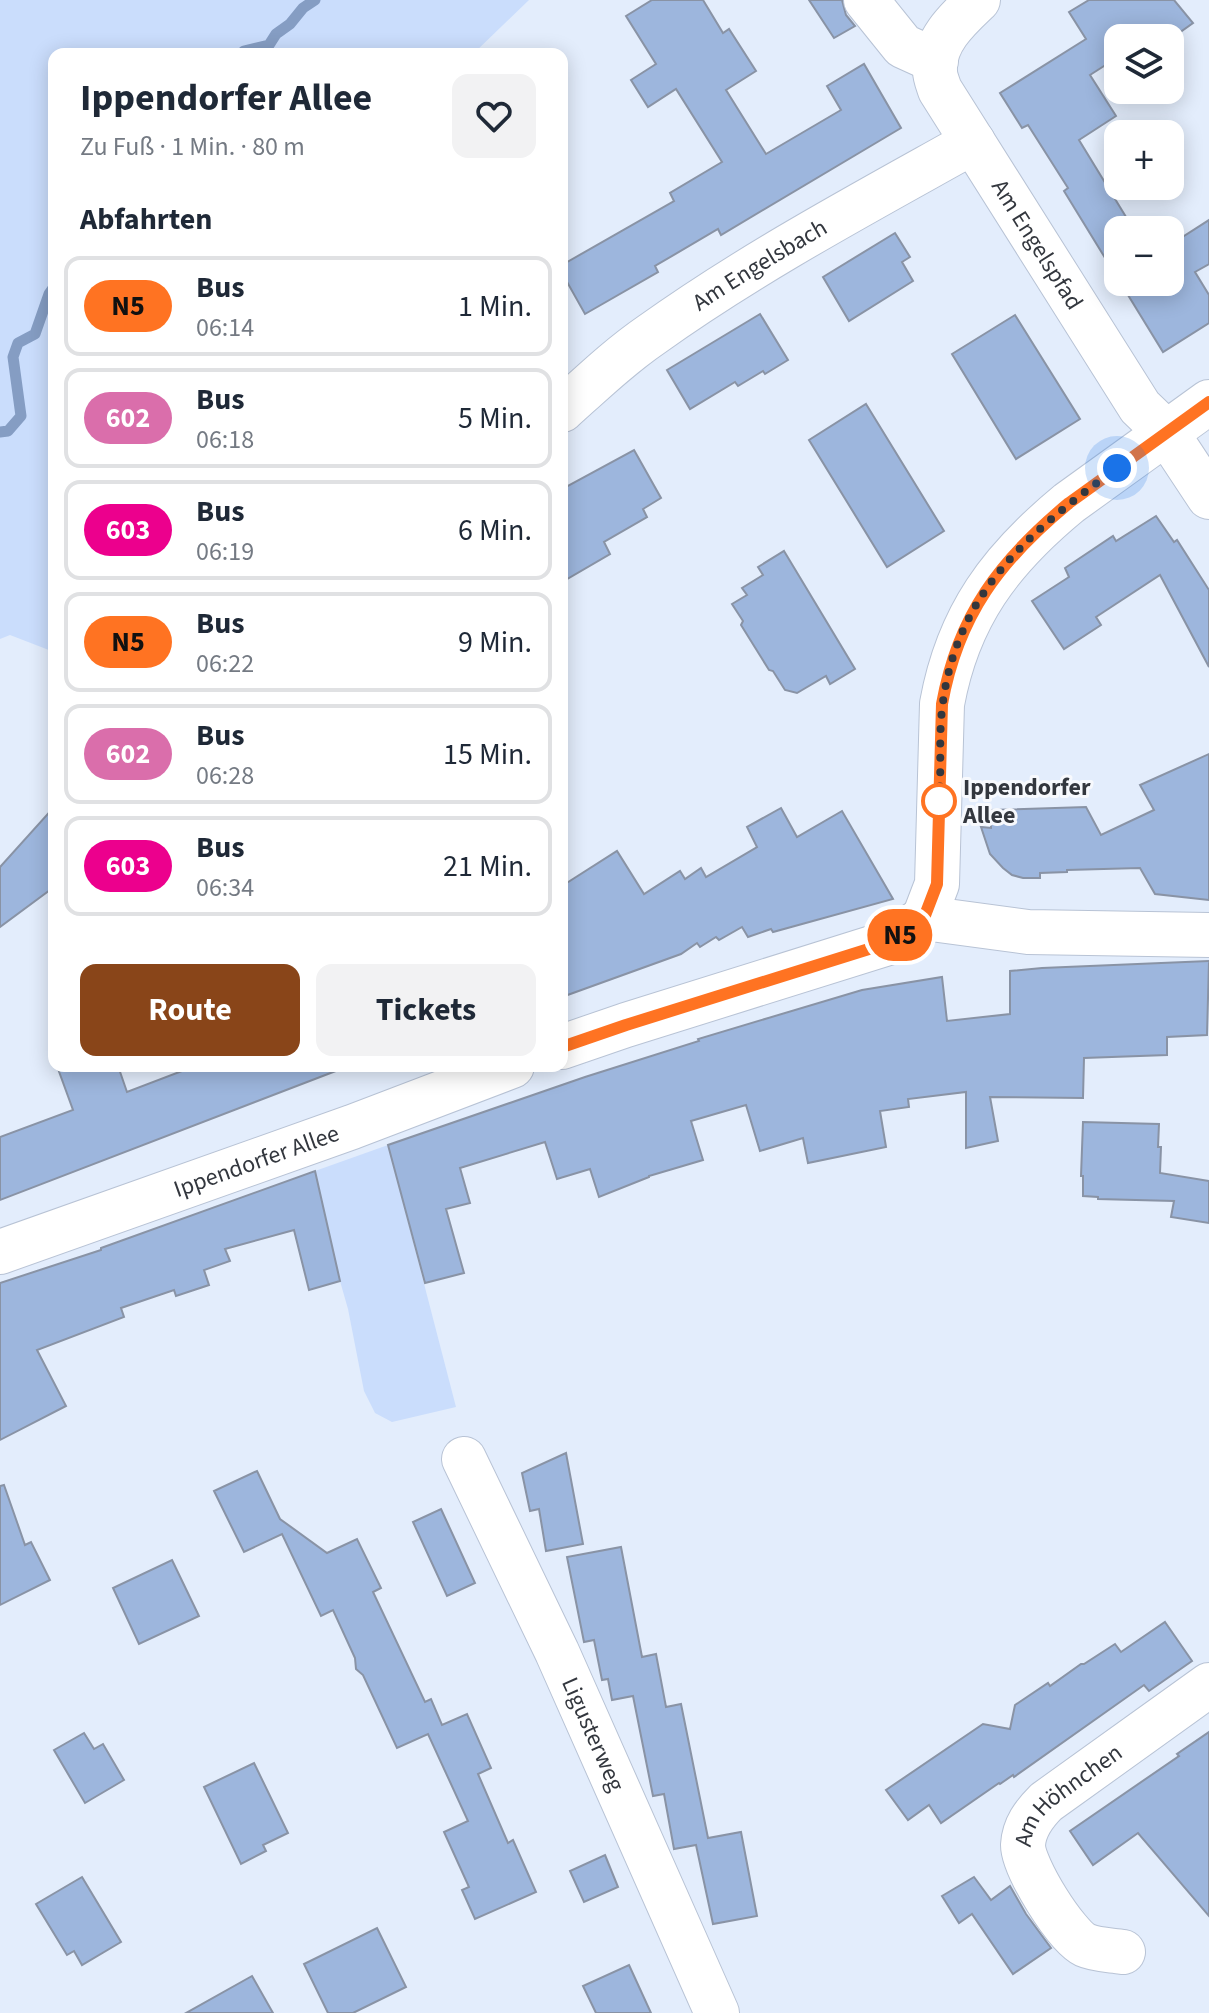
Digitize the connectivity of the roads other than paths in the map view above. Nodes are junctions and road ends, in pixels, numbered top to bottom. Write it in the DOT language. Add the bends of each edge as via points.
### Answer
graph roads {
  1 [pos="866,0"];
  2 [pos="978,0"];
  3 [pos="936,61"];
  4 [pos="973,142"];
  5 [pos="1209,402"];
  6 [pos="568,405"];
  7 [pos="1166,432"];
  8 [pos="1209,497"];
  9 [pos="924,918"];
  10 [pos="1198,935"];
  11 [pos="568,1045"];
  12 [pos="496,1072"];
  13 [pos="0,1252"];
  14 [pos="464,1459"];
  15 [pos="1209,1685"];
  16 [pos="1123,1952"];
  17 [pos="717,2013"];
  1 -- 3 [label="street" via="903,46"];
  2 -- 3 [label="street" via="946,33"];
  3 -- 4 [label="street, Am Engelspfad" via="940,90"];
  4 -- 6 [label="street, Am Engelsbach" via="698,302"];
  4 -- 7 [label="street, Am Engelspfad" via="1140,407"];
  5 -- 7 [label="street"];
  7 -- 8 [label="street, Am Engelspfad"];
  7 -- 9 [label="street" via="1069,503 1022,545 967,623 942,704 937,884"];
  9 -- 10 [label="street" via="1028,932"];
  9 -- 11 [label="street" via="888,943"];
  12 -- 13 [label="street, Ippendorfer Allee"];
  14 -- 17 [label="street, Ligusterweg" via="557,1652"];
  15 -- 16 [label="street, Am Höhnchen" via="1046,1802 1026,1829 1025,1860 1075,1938"];
}
